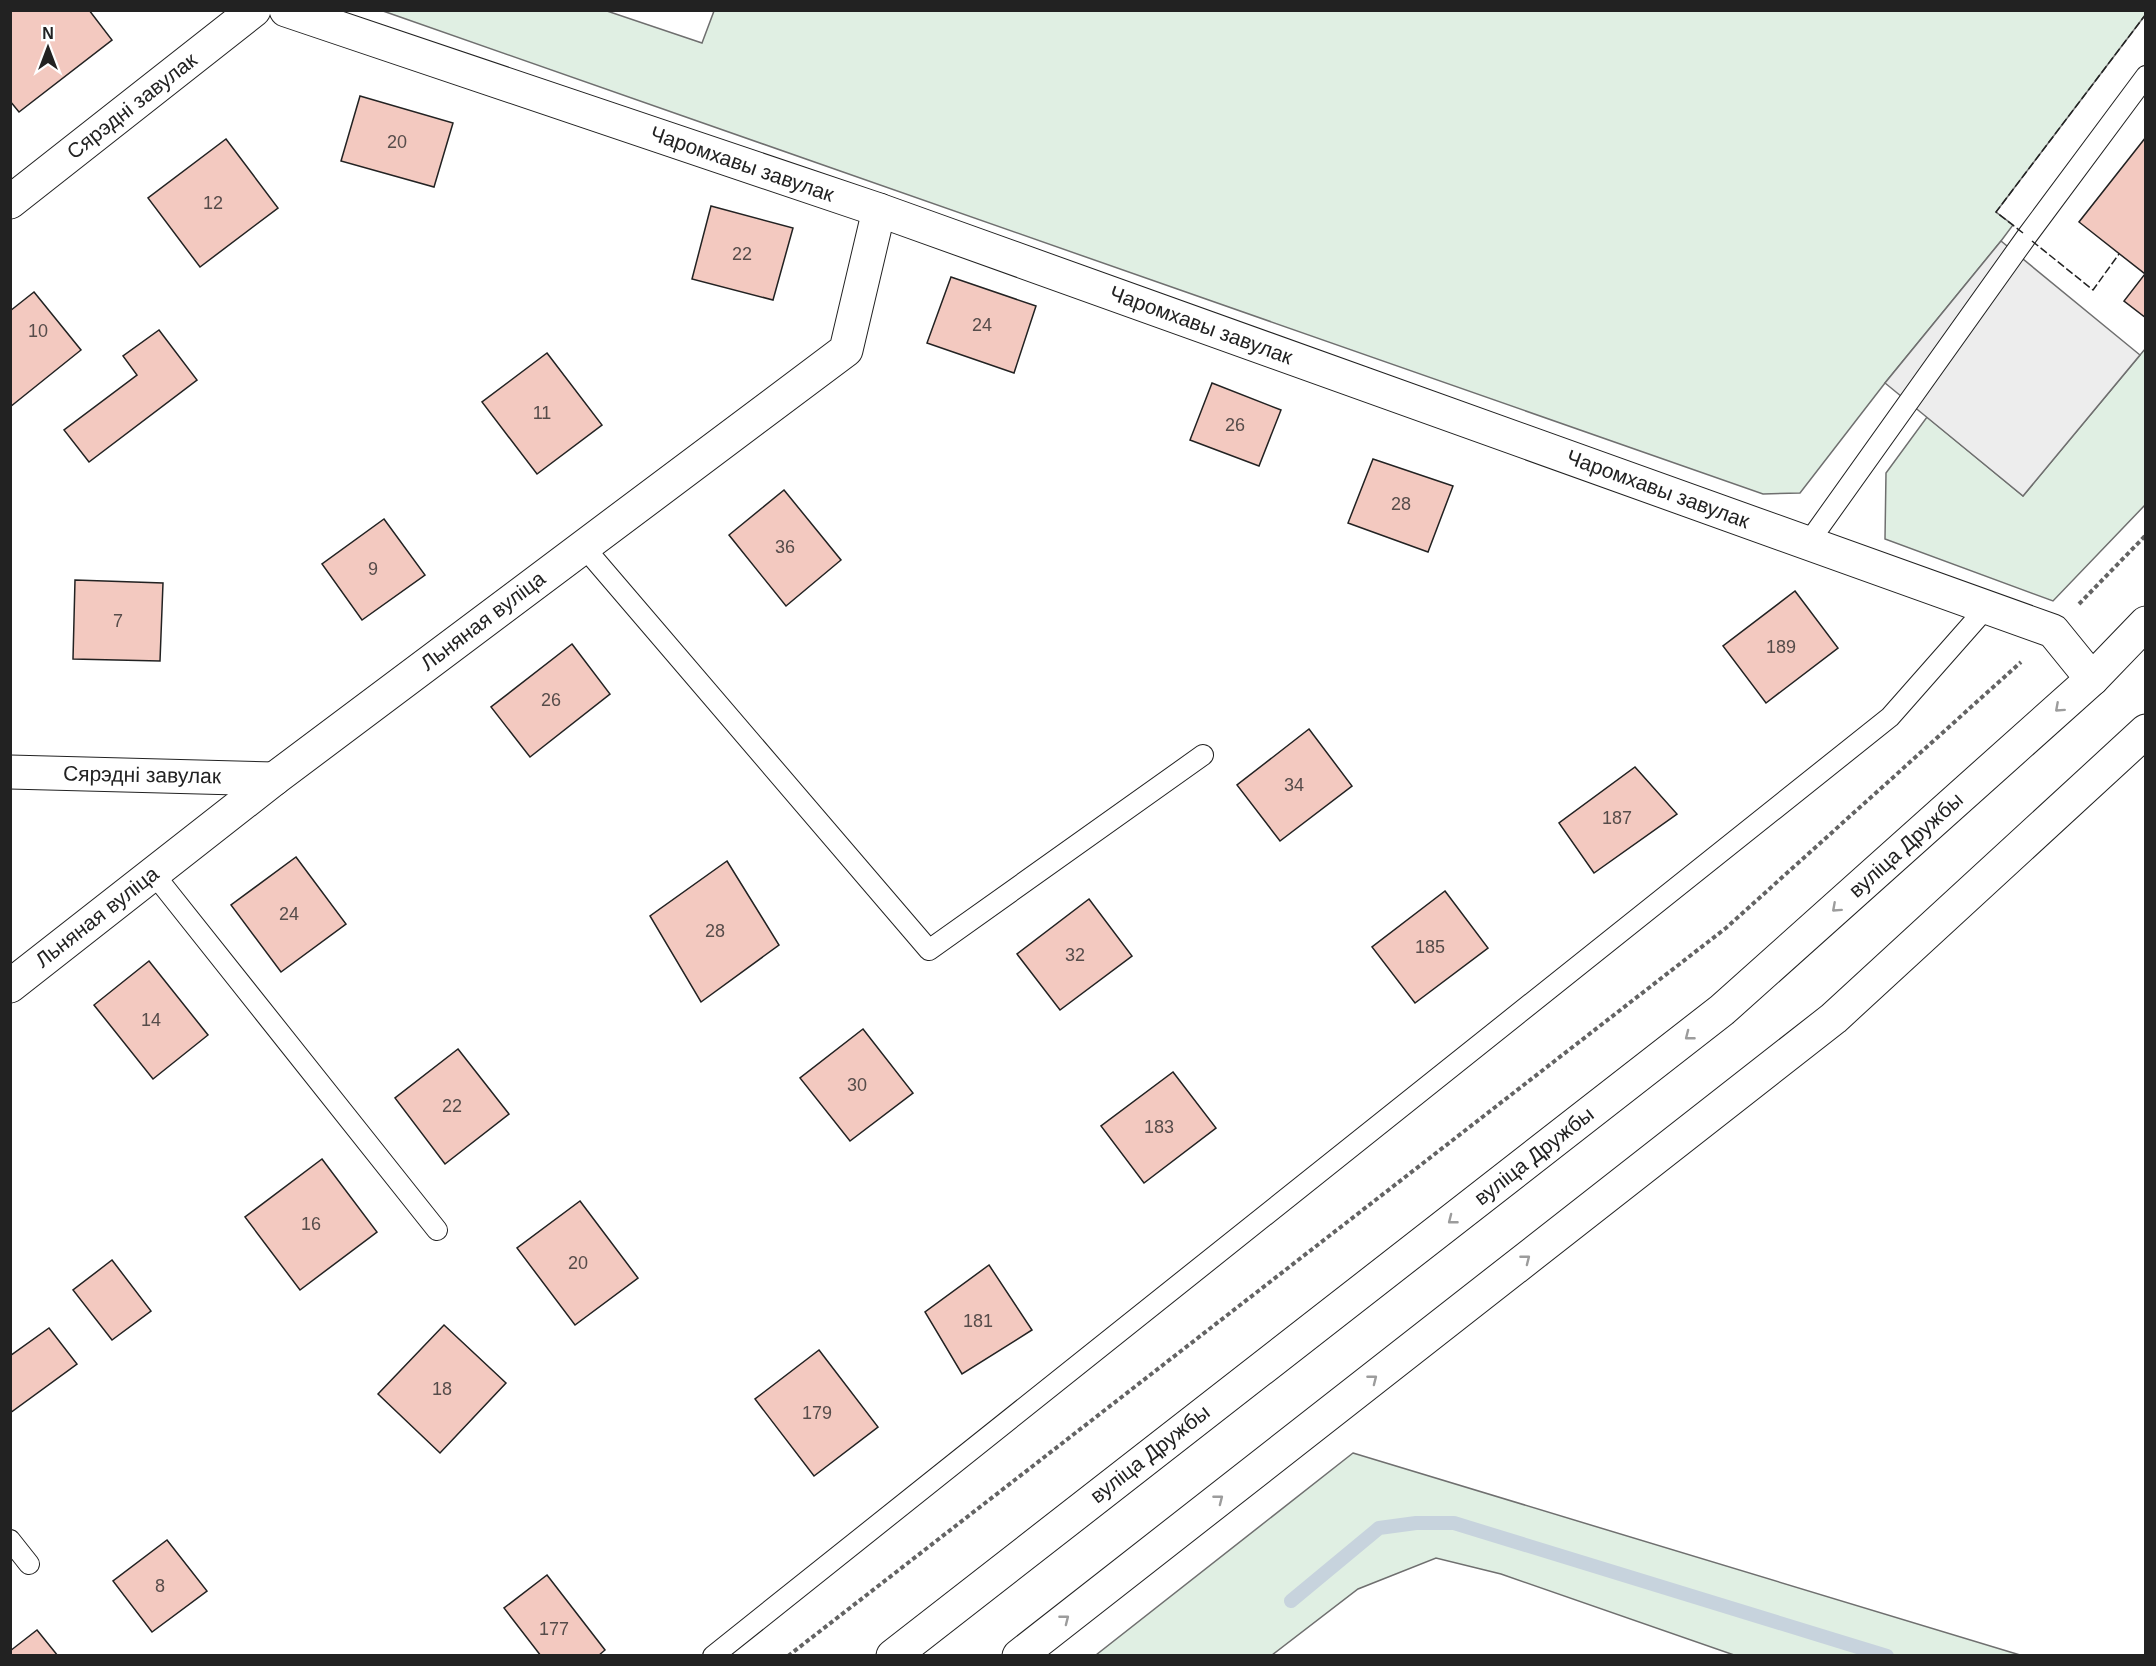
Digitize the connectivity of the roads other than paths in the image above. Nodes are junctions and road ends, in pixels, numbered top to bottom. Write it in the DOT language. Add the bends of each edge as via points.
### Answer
graph roads {
  1 [pos="254,10"];
  2 [pos="286,10"];
  3 [pos="2145,76"];
  4 [pos="10,202"];
  5 [pos="879,210"];
  6 [pos="1808,543"];
  7 [pos="584,546"];
  8 [pos="1987,607"];
  9 [pos="2145,623"];
  10 [pos="2092,679"];
  11 [pos="2145,731"];
  12 [pos="1203,754"];
  13 [pos="10,772"];
  14 [pos="274,779"];
  15 [pos="153,873"];
  16 [pos="10,986"];
  17 [pos="437,1230"];
  18 [pos="10,1540"];
  19 [pos="29,1564"];
  20 [pos="713,1656"];
  21 [pos="893,1656"];
  22 [pos="1019,1656"];
  1 -- 4 [label="street, Сярэдні завулак"];
  2 -- 5 [label="street, Чаромхавы завулак"];
  3 -- 6 [label="lane"];
  5 -- 6 [label="street, Чаромхавы завулак"];
  5 -- 7 [label="street, Льняная вуліца" via="846,350"];
  6 -- 8 [label="street, Чаромхавы завулак"];
  7 -- 12 [label="lane" via="929,950"];
  7 -- 14 [label="street, Льняная вуліца"];
  8 -- 10 [label="street, Чаромхавы завулак" via="2053,631"];
  8 -- 20 [label="lane" via="1890,717"];
  9 -- 10 [label="street, вуліца Дружбы"];
  10 -- 21 [label="street, вуліца Дружбы, one-way" via="1722,1010"];
  22 -- 11 [label="street, one-way" via="1834,1018"];
  13 -- 14 [label="street, Сярэдні завулак"];
  14 -- 15 [label="street, Льняная вуліца"];
  15 -- 16 [label="street, Льняная вуліца"];
  15 -- 17 [label="lane"];
  18 -- 19 [label="lane"];
}
